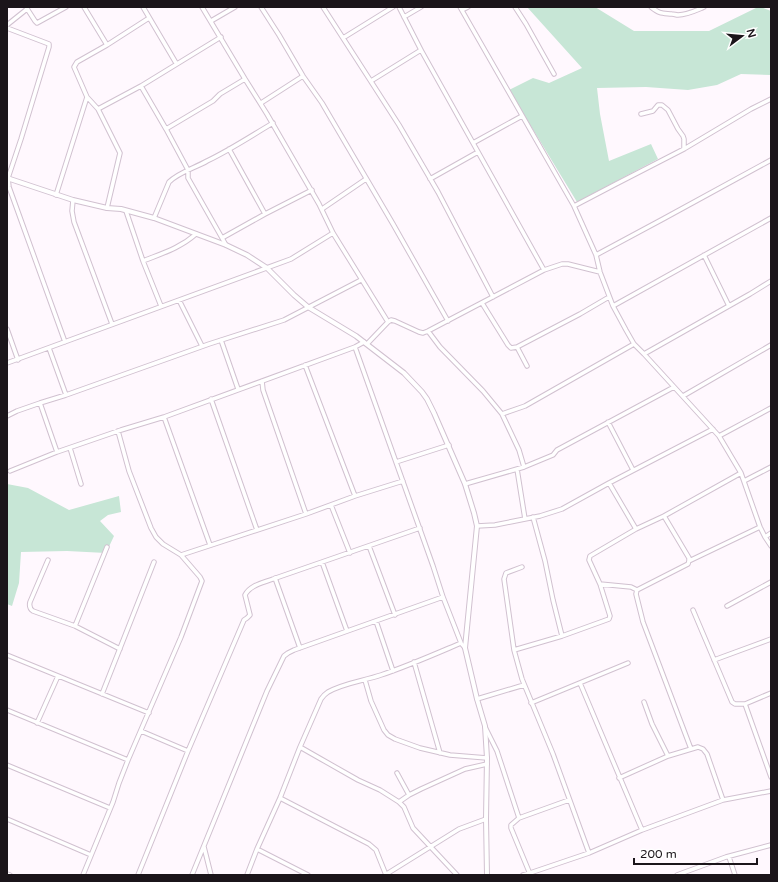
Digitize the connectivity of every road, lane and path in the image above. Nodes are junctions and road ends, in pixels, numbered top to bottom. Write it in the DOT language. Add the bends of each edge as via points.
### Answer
graph roads {
  1 [pos="66,7"];
  2 [pos="84,7"];
  3 [pos="150,7"];
  4 [pos="202,7"];
  5 [pos="234,7"];
  6 [pos="261,7"];
  7 [pos="323,7"];
  8 [pos="394,7"];
  9 [pos="399,7"];
  10 [pos="421,7"];
  11 [pos="468,7"];
  12 [pos="515,7"];
  13 [pos="651,7"];
  14 [pos="704,7"];
  15 [pos="26,8"];
  16 [pos="144,9"];
  17 [pos="461,9"];
  18 [pos="404,17"];
  19 [pos="149,18"];
  20 [pos="211,21"];
  21 [pos="7,26"];
  22 [pos="221,37"];
  23 [pos="343,38"];
  24 [pos="107,45"];
  25 [pos="421,50"];
  26 [pos="176,63"];
  27 [pos="554,74"];
  28 [pos="303,76"];
  29 [pos="245,79"];
  30 [pos="370,81"];
  31 [pos="141,86"];
  32 [pos="87,97"];
  33 [pos="771,99"];
  34 [pos="261,103"];
  35 [pos="98,109"];
  36 [pos="641,114"];
  37 [pos="522,116"];
  38 [pos="272,123"];
  39 [pos="166,129"];
  40 [pos="473,143"];
  41 [pos="230,149"];
  42 [pos="684,149"];
  43 [pos="478,152"];
  44 [pos="771,160"];
  45 [pos="188,170"];
  46 [pos="7,178"];
  47 [pos="366,179"];
  48 [pos="430,180"];
  49 [pos="312,190"];
  50 [pos="56,195"];
  51 [pos="73,200"];
  52 [pos="574,206"];
  53 [pos="107,208"];
  54 [pos="322,209"];
  55 [pos="126,211"];
  56 [pos="265,214"];
  57 [pos="154,218"];
  58 [pos="771,218"];
  59 [pos="333,233"];
  60 [pos="196,234"];
  61 [pos="222,238"];
  62 [pos="226,245"];
  63 [pos="596,255"];
  64 [pos="704,255"];
  65 [pos="143,261"];
  66 [pos="267,268"];
  67 [pos="544,270"];
  68 [pos="600,272"];
  69 [pos="361,280"];
  70 [pos="770,283"];
  71 [pos="493,297"];
  72 [pos="609,297"];
  73 [pos="179,300"];
  74 [pos="482,303"];
  75 [pos="161,306"];
  76 [pos="613,306"];
  77 [pos="729,306"];
  78 [pos="308,307"];
  79 [pos="448,321"];
  80 [pos="388,322"];
  81 [pos="112,324"];
  82 [pos="7,329"];
  83 [pos="428,331"];
  84 [pos="221,340"];
  85 [pos="65,342"];
  86 [pos="365,343"];
  87 [pos="634,344"];
  88 [pos="771,345"];
  89 [pos="202,346"];
  90 [pos="355,347"];
  91 [pos="517,347"];
  92 [pos="48,348"];
  93 [pos="644,354"];
  94 [pos="18,360"];
  95 [pos="7,363"];
  96 [pos="305,364"];
  97 [pos="527,366"];
  98 [pos="262,381"];
  99 [pos="255,383"];
  100 [pos="674,387"];
  101 [pos="238,389"];
  102 [pos="263,390"];
  103 [pos="66,396"];
  104 [pos="683,396"];
  105 [pos="211,399"];
  106 [pos="40,403"];
  107 [pos="771,408"];
  108 [pos="502,414"];
  109 [pos="7,416"];
  110 [pos="164,416"];
  111 [pos="608,422"];
  112 [pos="713,429"];
  113 [pos="118,431"];
  114 [pos="719,436"];
  115 [pos="449,445"];
  116 [pos="70,448"];
  117 [pos="57,452"];
  118 [pos="396,462"];
  119 [pos="524,467"];
  120 [pos="771,467"];
  121 [pos="517,469"];
  122 [pos="633,470"];
  123 [pos="10,471"];
  124 [pos="741,473"];
  125 [pos="403,481"];
  126 [pos="744,481"];
  127 [pos="609,483"];
  128 [pos="81,484"];
  129 [pos="465,484"];
  130 [pos="355,496"];
  131 [pos="331,505"];
  132 [pos="306,514"];
  133 [pos="664,516"];
  134 [pos="533,517"];
  135 [pos="525,519"];
  136 [pos="477,526"];
  137 [pos="760,527"];
  138 [pos="420,528"];
  139 [pos="258,530"];
  140 [pos="636,530"];
  141 [pos="771,533"];
  142 [pos="765,537"];
  143 [pos="210,545"];
  144 [pos="369,546"];
  145 [pos="771,546"];
  146 [pos="107,547"];
  147 [pos="350,552"];
  148 [pos="181,554"];
  149 [pos="48,560"];
  150 [pos="690,561"];
  151 [pos="154,562"];
  152 [pos="322,562"];
  153 [pos="522,567"];
  154 [pos="276,578"];
  155 [pos="771,582"];
  156 [pos="600,584"];
  157 [pos="637,590"];
  158 [pos="443,597"];
  159 [pos="727,606"];
  160 [pos="693,610"];
  161 [pos="395,614"];
  162 [pos="376,621"];
  163 [pos="75,626"];
  164 [pos="347,631"];
  165 [pos="562,636"];
  166 [pos="771,639"];
  167 [pos="461,643"];
  168 [pos="300,648"];
  169 [pos="465,648"];
  170 [pos="120,649"];
  171 [pos="514,650"];
  172 [pos="7,655"];
  173 [pos="714,660"];
  174 [pos="414,662"];
  175 [pos="628,663"];
  176 [pos="393,671"];
  177 [pos="58,676"];
  178 [pos="365,680"];
  179 [pos="580,683"];
  180 [pos="524,685"];
  181 [pos="771,693"];
  182 [pos="102,694"];
  183 [pos="477,699"];
  184 [pos="644,702"];
  185 [pos="531,703"];
  186 [pos="745,704"];
  187 [pos="7,710"];
  188 [pos="148,713"];
  189 [pos="37,723"];
  190 [pos="485,726"];
  191 [pos="141,731"];
  192 [pos="300,748"];
  193 [pos="691,749"];
  194 [pos="188,751"];
  195 [pos="440,753"];
  196 [pos="668,756"];
  197 [pos="487,758"];
  198 [pos="128,760"];
  199 [pos="487,764"];
  200 [pos="7,765"];
  201 [pos="397,773"];
  202 [pos="771,777"];
  203 [pos="619,778"];
  204 [pos="771,790"];
  205 [pos="408,795"];
  206 [pos="280,798"];
  207 [pos="569,800"];
  208 [pos="723,800"];
  209 [pos="399,802"];
  210 [pos="110,808"];
  211 [pos="7,818"];
  212 [pos="518,818"];
  213 [pos="486,819"];
  214 [pos="642,830"];
  215 [pos="771,845"];
  216 [pos="204,846"];
  217 [pos="431,846"];
  218 [pos="257,849"];
  219 [pos="589,853"];
  220 [pos="91,855"];
  221 [pos="729,856"];
  222 [pos="7,874"];
  223 [pos="530,874"];
  224 [pos="10,875"];
  225 [pos="82,875"];
  226 [pos="138,875"];
  227 [pos="192,875"];
  228 [pos="211,875"];
  229 [pos="247,875"];
  230 [pos="308,875"];
  231 [pos="386,875"];
  232 [pos="457,875"];
  233 [pos="487,875"];
  234 [pos="522,875"];
  235 [pos="677,875"];
  236 [pos="735,875"];
  1 -- 15 [label="street" via="37,23"];
  2 -- 24 [label="street"];
  3 -- 16 [label="street"];
  4 -- 20 [label="street"];
  5 -- 20 [label="street"];
  6 -- 28 [label="street"];
  7 -- 23 [label="street"];
  8 -- 23 [label="street"];
  9 -- 18 [label="street"];
  10 -- 18 [label="street"];
  11 -- 17 [label="street"];
  12 -- 27 [label="street"];
  13 -- 14 [label="street" via="664,14 678,15"];
  15 -- 21 [label="street"];
  16 -- 19 [label="street"];
  17 -- 37 [label="street"];
  18 -- 25 [label="street"];
  19 -- 24 [label="street"];
  19 -- 26 [label="street"];
  20 -- 22 [label="street"];
  21 -- 46 [label="street" via="49,44 49,47"];
  22 -- 26 [label="street"];
  22 -- 29 [label="street"];
  23 -- 30 [label="street"];
  24 -- 32 [label="street" via="77,62 74,67"];
  25 -- 30 [label="street"];
  25 -- 40 [label="street"];
  26 -- 31 [label="street"];
  28 -- 34 [label="street"];
  28 -- 47 [label="street" via="322,103"];
  29 -- 34 [label="street"];
  29 -- 39 [label="street"];
  30 -- 48 [label="street"];
  31 -- 35 [label="street"];
  31 -- 39 [label="street"];
  32 -- 35 [label="street"];
  32 -- 50 [label="street"];
  33 -- 42 [label="street"];
  34 -- 38 [label="street"];
  35 -- 53 [label="street" via="120,153"];
  36 -- 42 [label="street" via="662,105 668,110 683,136"];
  37 -- 40 [label="street"];
  37 -- 52 [label="street"];
  38 -- 41 [label="street"];
  38 -- 49 [label="street"];
  39 -- 45 [label="street"];
  40 -- 43 [label="street"];
  41 -- 45 [label="street"];
  41 -- 56 [label="street"];
  42 -- 52 [label="street"];
  43 -- 48 [label="street"];
  43 -- 67 [label="street"];
  44 -- 63 [label="street"];
  45 -- 57 [label="street" via="169,182"];
  45 -- 61 [label="street" via="188,178"];
  46 -- 50 [label="street"];
  46 -- 85 [label="street" via="8,187"];
  47 -- 54 [label="street"];
  47 -- 79 [label="street"];
  48 -- 71 [label="street"];
  49 -- 54 [label="street"];
  49 -- 56 [label="street"];
  50 -- 51 [label="street"];
  51 -- 53 [label="street"];
  51 -- 81 [label="street" via="74,222"];
  52 -- 63 [label="street"];
  53 -- 55 [label="street"];
  54 -- 59 [label="street"];
  55 -- 57 [label="street"];
  55 -- 65 [label="street"];
  56 -- 61 [label="street"];
  57 -- 60 [label="street"];
  58 -- 64 [label="street"];
  59 -- 66 [label="street" via="291,259"];
  59 -- 69 [label="street"];
  60 -- 62 [label="street"];
  60 -- 65 [label="street" via="177,248"];
  61 -- 62 [label="street"];
  62 -- 66 [label="street"];
  63 -- 68 [label="street"];
  64 -- 76 [label="street"];
  64 -- 77 [label="street"];
  65 -- 75 [label="street"];
  66 -- 73 [label="street"];
  66 -- 78 [label="street"];
  67 -- 68 [label="street" via="568,264"];
  67 -- 71 [label="street"];
  68 -- 72 [label="street"];
  69 -- 78 [label="street"];
  69 -- 80 [label="street"];
  70 -- 77 [label="street"];
  71 -- 74 [label="street"];
  72 -- 76 [label="street"];
  72 -- 91 [label="street"];
  73 -- 75 [label="street"];
  73 -- 89 [label="street"];
  74 -- 79 [label="street"];
  74 -- 91 [label="street" via="510,347"];
  75 -- 81 [label="street"];
  76 -- 87 [label="street"];
  77 -- 93 [label="street"];
  78 -- 84 [label="street" via="284,320"];
  78 -- 86 [label="street"];
  79 -- 83 [label="street"];
  80 -- 83 [label="street" via="395,321 423,333"];
  80 -- 86 [label="street"];
  81 -- 85 [label="street"];
  82 -- 94 [label="street"];
  83 -- 108 [label="street"];
  84 -- 89 [label="street"];
  84 -- 101 [label="street"];
  85 -- 92 [label="street"];
  86 -- 90 [label="street"];
  86 -- 115 [label="street" via="404,373 422,392"];
  87 -- 93 [label="street"];
  87 -- 108 [label="street" via="525,406"];
  88 -- 104 [label="street"];
  89 -- 103 [label="street"];
  90 -- 96 [label="street"];
  90 -- 118 [label="street"];
  91 -- 97 [label="street"];
  92 -- 94 [label="street"];
  92 -- 103 [label="street"];
  93 -- 100 [label="street"];
  94 -- 95 [label="street"];
  96 -- 98 [label="street"];
  96 -- 130 [label="street"];
  98 -- 99 [label="street"];
  98 -- 102 [label="street"];
  99 -- 101 [label="street"];
  99 -- 102 [label="street"];
  100 -- 104 [label="street"];
  100 -- 111 [label="street"];
  101 -- 105 [label="street"];
  102 -- 132 [label="street"];
  103 -- 106 [label="street"];
  104 -- 112 [label="street"];
  105 -- 110 [label="street"];
  105 -- 139 [label="street"];
  106 -- 109 [label="street"];
  106 -- 117 [label="street"];
  107 -- 114 [label="street"];
  108 -- 119 [label="street"];
  110 -- 113 [label="street"];
  110 -- 143 [label="street"];
  111 -- 119 [label="street" via="557,450 553,455"];
  111 -- 122 [label="street"];
  112 -- 114 [label="street"];
  112 -- 122 [label="street"];
  113 -- 116 [label="street"];
  113 -- 148 [label="street" via="129,471 151,528 163,544"];
  114 -- 124 [label="street"];
  115 -- 118 [label="street"];
  115 -- 129 [label="street"];
  116 -- 117 [label="street"];
  116 -- 128 [label="street"];
  117 -- 123 [label="street"];
  118 -- 125 [label="street"];
  119 -- 121 [label="street"];
  120 -- 126 [label="street"];
  121 -- 129 [label="street"];
  121 -- 135 [label="street"];
  122 -- 127 [label="street"];
  124 -- 126 [label="street"];
  124 -- 133 [label="street"];
  125 -- 130 [label="street"];
  125 -- 138 [label="street"];
  126 -- 137 [label="street"];
  127 -- 134 [label="street" via="562,510"];
  127 -- 140 [label="street"];
  129 -- 136 [label="street"];
  130 -- 131 [label="street"];
  131 -- 132 [label="street"];
  131 -- 147 [label="street"];
  132 -- 139 [label="street"];
  133 -- 140 [label="street"];
  133 -- 150 [label="street"];
  134 -- 135 [label="street"];
  134 -- 165 [label="street"];
  135 -- 136 [label="street" via="495,526"];
  136 -- 169 [label="street"];
  137 -- 142 [label="street"];
  137 -- 150 [label="street"];
  138 -- 144 [label="street"];
  138 -- 158 [label="street"];
  139 -- 143 [label="street"];
  140 -- 156 [label="street" via="590,556 589,560"];
  141 -- 142 [label="street"];
  142 -- 145 [label="street"];
  143 -- 148 [label="street"];
  144 -- 147 [label="street"];
  144 -- 161 [label="street"];
  146 -- 163 [label="street"];
  147 -- 152 [label="street"];
  148 -- 188 [label="street" via="202,581"];
  149 -- 163 [label="street" via="30,607 34,611"];
  150 -- 157 [label="street"];
  151 -- 170 [label="street"];
  152 -- 154 [label="street"];
  152 -- 164 [label="street"];
  153 -- 171 [label="street" via="506,573 504,579"];
  154 -- 168 [label="street"];
  154 -- 194 [label="street" via="255,586 245,594 250,615 244,620"];
  155 -- 159 [label="street"];
  156 -- 157 [label="street" via="631,587"];
  156 -- 165 [label="street" via="609,618"];
  157 -- 193 [label="street" via="643,622"];
  158 -- 161 [label="street"];
  158 -- 167 [label="street"];
  160 -- 173 [label="street"];
  161 -- 162 [label="street"];
  162 -- 164 [label="street"];
  162 -- 176 [label="street"];
  163 -- 170 [label="street"];
  164 -- 168 [label="street"];
  165 -- 171 [label="street"];
  166 -- 173 [label="street"];
  167 -- 169 [label="street"];
  167 -- 174 [label="street"];
  168 -- 216 [label="street" via="284,656 267,691"];
  169 -- 183 [label="street"];
  170 -- 182 [label="street"];
  171 -- 180 [label="street"];
  172 -- 177 [label="street"];
  173 -- 186 [label="street" via="732,702"];
  174 -- 176 [label="street"];
  174 -- 195 [label="street"];
  175 -- 179 [label="street"];
  176 -- 178 [label="street"];
  177 -- 182 [label="street"];
  177 -- 189 [label="street"];
  178 -- 192 [label="street" via="347,684 324,695"];
  178 -- 195 [label="street" via="371,702 388,734 395,739"];
  179 -- 185 [label="street"];
  179 -- 203 [label="street"];
  180 -- 183 [label="street"];
  180 -- 185 [label="street"];
  181 -- 186 [label="street"];
  182 -- 188 [label="street"];
  183 -- 190 [label="street"];
  184 -- 196 [label="street"];
  185 -- 207 [label="street"];
  186 -- 202 [label="street"];
  187 -- 189 [label="street"];
  188 -- 191 [label="street"];
  189 -- 198 [label="street"];
  190 -- 197 [label="street"];
  190 -- 212 [label="street" via="497,751"];
  191 -- 194 [label="street"];
  191 -- 198 [label="street"];
  192 -- 206 [label="street"];
  192 -- 209 [label="street"];
  193 -- 196 [label="street"];
  193 -- 208 [label="street" via="698,747 707,754"];
  194 -- 226 [label="street"];
  195 -- 197 [label="street"];
  196 -- 203 [label="street"];
  197 -- 199 [label="street"];
  198 -- 210 [label="street"];
  199 -- 205 [label="street" via="464,769"];
  199 -- 213 [label="street"];
  200 -- 210 [label="street"];
  201 -- 205 [label="street"];
  203 -- 214 [label="street"];
  204 -- 208 [label="street"];
  205 -- 209 [label="street"];
  206 -- 218 [label="street"];
  206 -- 231 [label="street" via="369,844 376,850"];
  207 -- 212 [label="street"];
  207 -- 219 [label="street"];
  208 -- 214 [label="street"];
  209 -- 217 [label="street" via="404,807 413,828"];
  210 -- 220 [label="street"];
  211 -- 220 [label="street"];
  212 -- 223 [label="street" via="511,828"];
  213 -- 217 [label="street" via="459,829"];
  213 -- 233 [label="street"];
  214 -- 219 [label="street"];
  215 -- 221 [label="street"];
  216 -- 227 [label="street"];
  216 -- 228 [label="street"];
  217 -- 231 [label="street"];
  217 -- 232 [label="street"];
  218 -- 229 [label="street"];
  218 -- 230 [label="street"];
  219 -- 223 [label="street"];
  220 -- 225 [label="street"];
  221 -- 235 [label="street"];
  221 -- 236 [label="street"];
  222 -- 224 [label="street"];
  223 -- 234 [label="street"];
}
